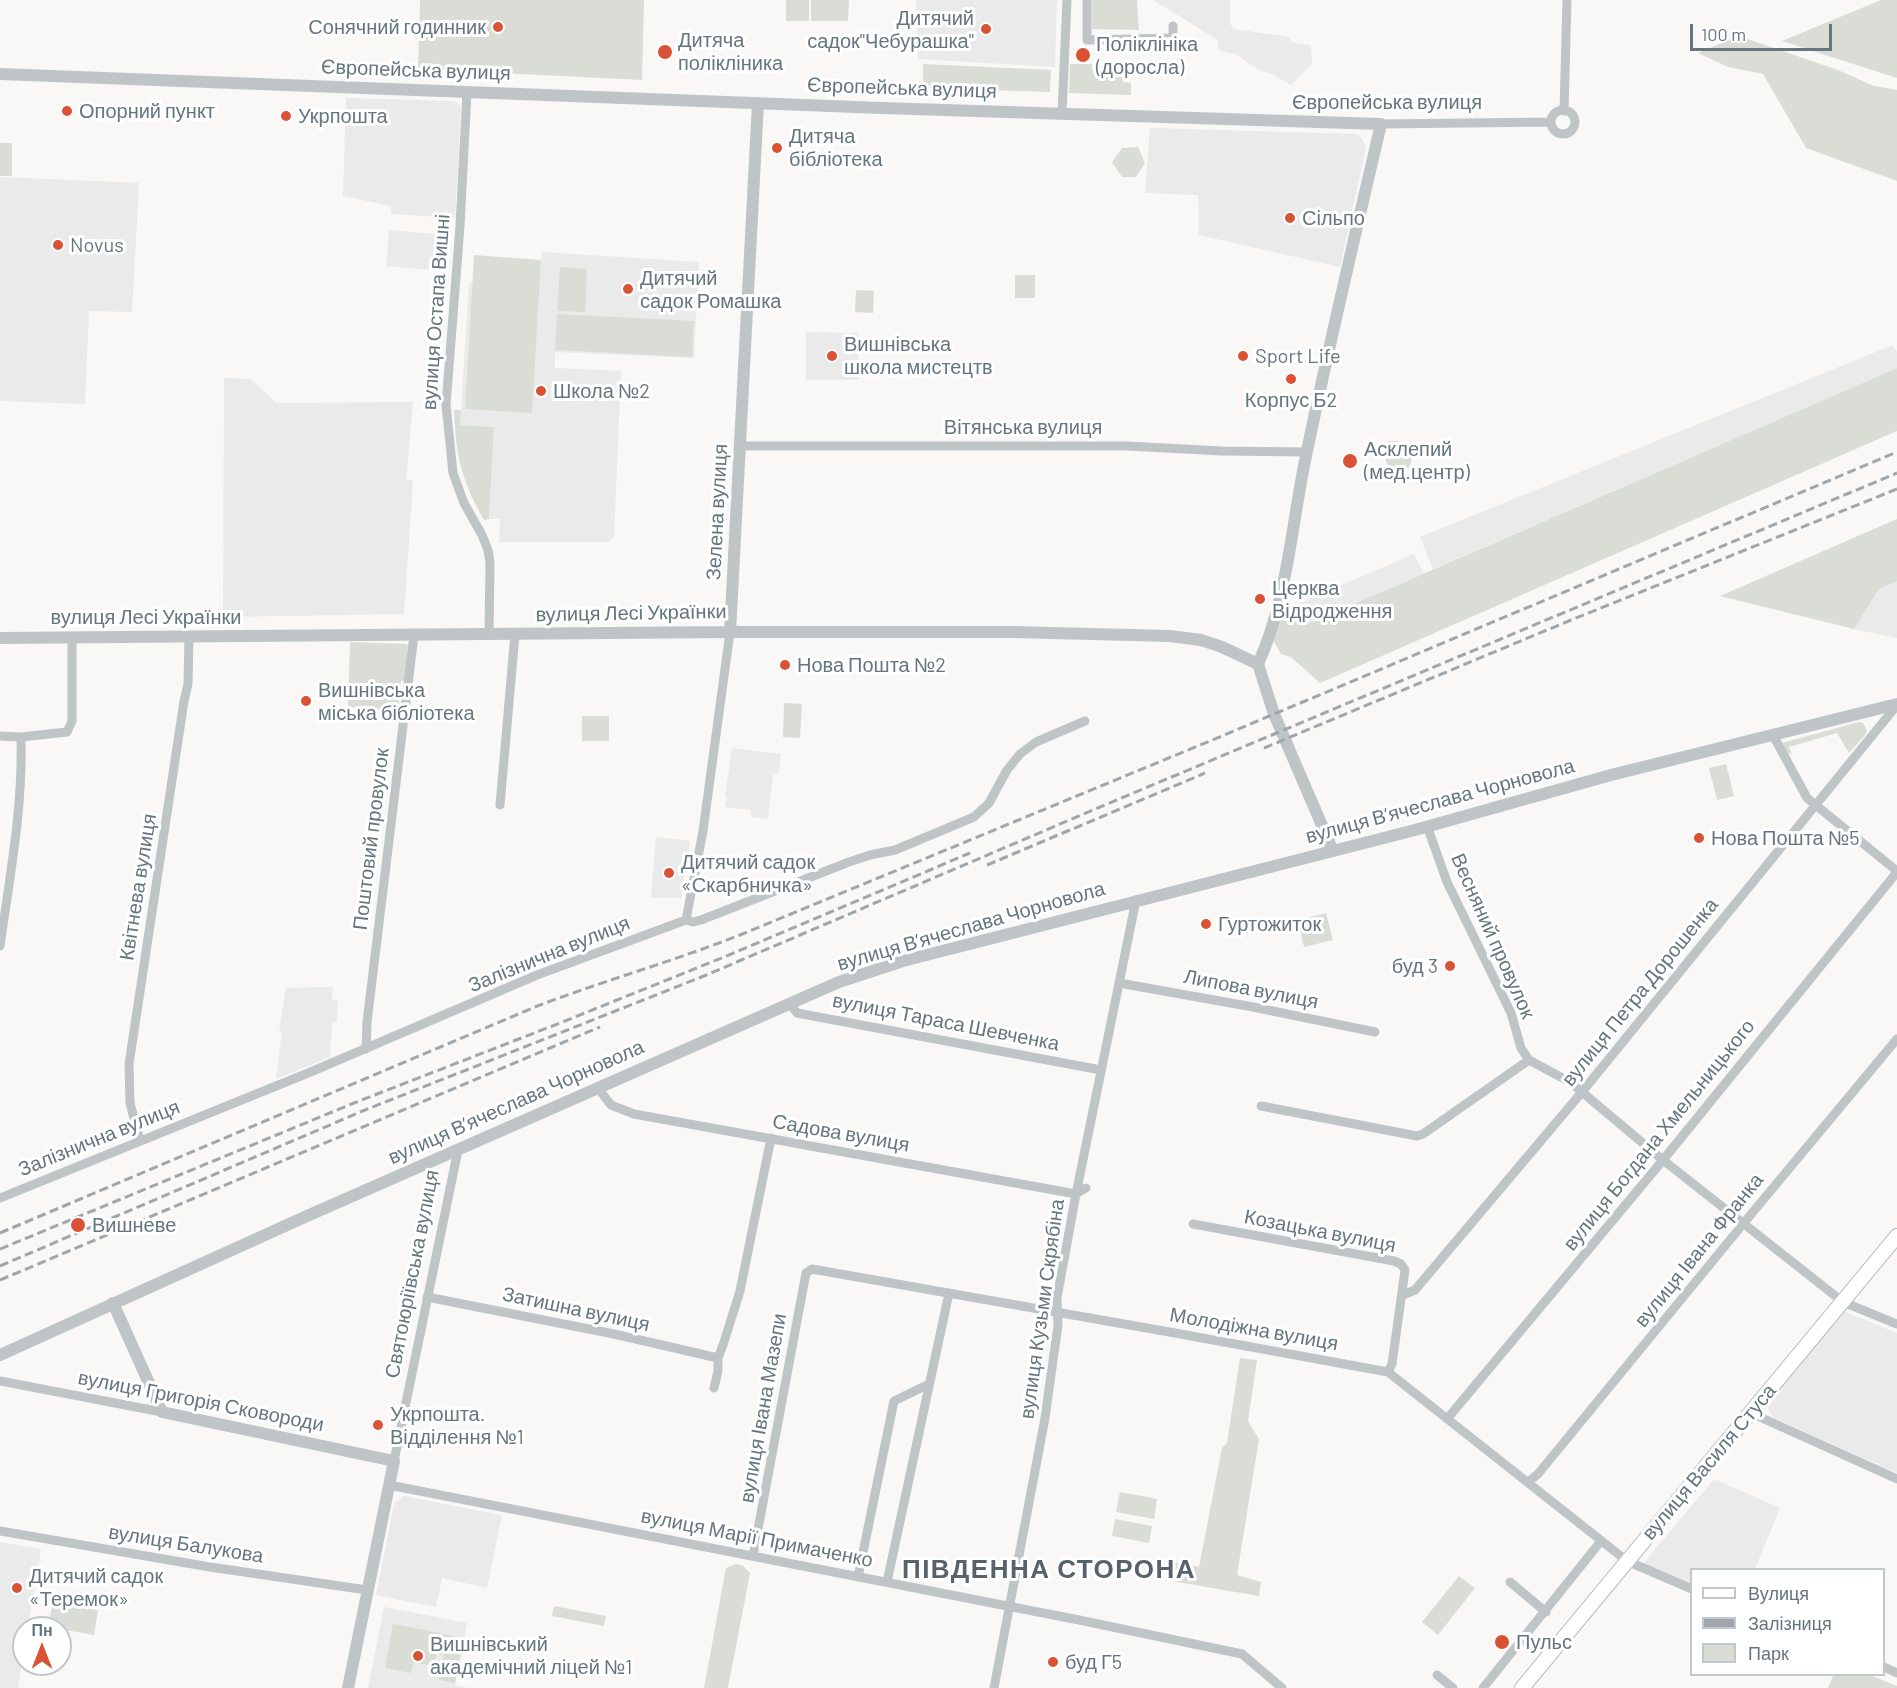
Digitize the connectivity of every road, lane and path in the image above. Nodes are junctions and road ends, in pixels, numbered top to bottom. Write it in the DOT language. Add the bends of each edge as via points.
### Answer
graph roads {
  1 [pos="1067,0"];
  2 [pos="1087,0"];
  3 [pos="1567,0"];
  4 [pos="1173,26"];
  5 [pos="0,74"];
  6 [pos="468,92"];
  7 [pos="758,102"];
  8 [pos="1564,111"];
  9 [pos="1062,113"];
  10 [pos="1551,122"];
  11 [pos="1381,124"];
  12 [pos="740,446"];
  13 [pos="1306,452"];
  14 [pos="730,632"];
  15 [pos="489,634"];
  16 [pos="515,634"];
  17 [pos="414,635"];
  18 [pos="189,637"];
  19 [pos="0,638"];
  20 [pos="72,638"];
  21 [pos="1258,664"];
  22 [pos="1897,705"];
  23 [pos="1085,722"];
  24 [pos="1773,735"];
  25 [pos="0,736"];
  26 [pos="21,736"];
  27 [pos="1815,805"];
  28 [pos="500,806"];
  29 [pos="1427,826"];
  30 [pos="1333,851"];
  31 [pos="1897,872"];
  32 [pos="1136,900"];
  33 [pos="686,920"];
  34 [pos="0,946"];
  35 [pos="1119,983"];
  36 [pos="789,1003"];
  37 [pos="1375,1032"];
  38 [pos="1897,1039"];
  39 [pos="366,1049"];
  40 [pos="1528,1060"];
  41 [pos="1101,1070"];
  42 [pos="598,1088"];
  43 [pos="1582,1092"];
  44 [pos="1261,1106"];
  45 [pos="771,1138"];
  46 [pos="140,1141"];
  47 [pos="458,1150"];
  48 [pos="1663,1160"];
  49 [pos="1086,1188"];
  50 [pos="1076,1194"];
  51 [pos="0,1198"];
  52 [pos="1193,1224"];
  53 [pos="1743,1224"];
  54 [pos="1897,1236"];
  55 [pos="812,1269"];
  56 [pos="949,1293"];
  57 [pos="1403,1295"];
  58 [pos="427,1298"];
  59 [pos="1843,1302"];
  60 [pos="113,1303"];
  61 [pos="1059,1312"];
  62 [pos="1897,1324"];
  63 [pos="0,1354"];
  64 [pos="718,1358"];
  65 [pos="1388,1372"];
  66 [pos="0,1381"];
  67 [pos="929,1384"];
  68 [pos="714,1388"];
  69 [pos="162,1412"];
  70 [pos="1750,1413"];
  71 [pos="1447,1419"];
  72 [pos="394,1461"];
  73 [pos="1897,1479"];
  74 [pos="1528,1482"];
  75 [pos="389,1485"];
  76 [pos="0,1531"];
  77 [pos="1601,1541"];
  78 [pos="753,1556"];
  79 [pos="1627,1561"];
  80 [pos="858,1577"];
  81 [pos="887,1582"];
  82 [pos="1510,1582"];
  83 [pos="1690,1587"];
  84 [pos="367,1590"];
  85 [pos="1010,1606"];
  86 [pos="1546,1612"];
  87 [pos="1437,1675"];
  88 [pos="348,1688"];
  89 [pos="994,1688"];
  90 [pos="1282,1688"];
  91 [pos="1453,1688"];
  92 [pos="1483,1688"];
  93 [pos="1522,1688"];
  1 -- 9 [label="street"];
  2 -- 4 [label="street" via="1087,40 1173,38"];
  3 -- 8 [label="street"];
  5 -- 6 [label="street, Європейська вулиця"];
  6 -- 7 [label="street, Європейська вулиця"];
  6 -- 15 [label="street, вулиця Остапа Вишні" via="446,405 453,473 488,550"];
  7 -- 9 [label="street, Європейська вулиця"];
  7 -- 12 [label="street, Зелена вулиця"];
  8 -- 10 [label="street" via="1554,114"];
  8 -- 10 [label="street, Європейська вулиця" via="1573,117 1570,131 1559,133"];
  9 -- 11 [label="street, Європейська вулиця"];
  10 -- 11 [label="street, Європейська вулиця"];
  11 -- 13 [label="street"];
  12 -- 13 [label="street, Вітянська вулиця" via="1127,446"];
  12 -- 14 [label="street, Зелена вулиця"];
  13 -- 21 [label="street" via="1278,608"];
  14 -- 16 [label="street, вулиця Лесі Українки"];
  14 -- 21 [label="street, вулиця Лесі Українки" via="1170,636 1201,640"];
  14 -- 33 [label="street, Зелена вулиця" via="704,831"];
  15 -- 16 [label="street, вулиця Лесі Українки"];
  15 -- 17 [label="street, вулиця Лесі Українки"];
  16 -- 28 [label="street"];
  17 -- 18 [label="street, вулиця Лесі Українки"];
  17 -- 39 [label="street, Поштовий провулок"];
  18 -- 20 [label="street, вулиця Лесі Українки"];
  18 -- 46 [label="street, Квітнева вулиця" via="188,684 129,1064 130,1103"];
  19 -- 20 [label="street, вулиця Лесі Українки"];
  20 -- 26 [label="street" via="72,722 67,732"];
  21 -- 30 [label="street" via="1270,704"];
  22 -- 24 [label="street, вулиця Вʼячеслава Чорновола"];
  22 -- 27 [label="street, вулиця Петра Дорошенка"];
  23 -- 33 [label="street, Залізнична вулиця" via="1036,742 1020,754 989,803 974,817 701,921"];
  24 -- 27 [label="street" via="1807,798"];
  24 -- 29 [label="street, вулиця Вʼячеслава Чорновола"];
  25 -- 26 [label="street"];
  26 -- 34 [label="street" via="18,812"];
  27 -- 31 [label="street"];
  27 -- 43 [label="street, вулиця Петра Дорошенка"];
  29 -- 30 [label="street, вулиця Вʼячеслава Чорновола"];
  29 -- 40 [label="street, Весняний провулок" via="1447,882 1511,1013"];
  30 -- 32 [label="street, вулиця Вʼячеслава Чорновола"];
  31 -- 48 [label="street, вулиця Богдана Хмельницького"];
  32 -- 35 [label="street, вулиця Кузьми Скрябіна"];
  32 -- 36 [label="street, вулиця Вʼячеслава Чорновола" via="903,961"];
  33 -- 39 [label="street, Залізнична вулиця" via="537,975"];
  35 -- 37 [label="street, Липова вулиця"];
  35 -- 41 [label="street, вулиця Кузьми Скрябіна"];
  36 -- 41 [label="street, вулиця Тараса Шевченка" via="797,1013"];
  36 -- 42 [label="street, вулиця Вʼячеслава Чорновола"];
  38 -- 53 [label="street, вулиця Івана Франка"];
  39 -- 46 [label="street, Залізнична вулиця"];
  40 -- 43 [label="street"];
  40 -- 44 [label="street" via="1417,1136"];
  41 -- 50 [label="street, вулиця Кузьми Скрябіна"];
  42 -- 45 [label="street, Садова вулиця" via="611,1105 634,1114"];
  42 -- 47 [label="street, вулиця Вʼячеслава Чорновола"];
  43 -- 48 [label="street"];
  43 -- 57 [label="street, вулиця Петра Дорошенка" via="1428,1275"];
  45 -- 50 [label="street, Садова вулиця"];
  45 -- 64 [label="street" via="740,1292"];
  46 -- 51 [label="street, Залізнична вулиця"];
  47 -- 58 [label="street, Святоюріївська вулиця"];
  47 -- 60 [label="street, вулиця Вʼячеслава Чорновола"];
  48 -- 53 [label="street"];
  48 -- 71 [label="street, вулиця Богдана Хмельницького"];
  49 -- 50 [label="street"];
  50 -- 61 [label="street, вулиця Кузьми Скрябіна" via="1057,1298"];
  52 -- 57 [label="street, Козацька вулиця" via="1394,1261 1405,1270"];
  53 -- 59 [label="street"];
  53 -- 74 [label="street, вулиця Івана Франка"];
  54 -- 59 [label="main road, вулиця Василя Стуса"];
  55 -- 56 [label="street, Молодіжна вулиця"];
  55 -- 78 [label="street, вулиця Івана Мазепи" via="806,1273"];
  56 -- 61 [label="street, Молодіжна вулиця"];
  56 -- 67 [label="street"];
  57 -- 65 [label="street, Козацька вулиця"];
  58 -- 64 [label="street, Затишна вулиця"];
  58 -- 72 [label="street, Святоюріївська вулиця"];
  59 -- 62 [label="street"];
  59 -- 70 [label="main road, вулиця Василя Стуса"];
  60 -- 63 [label="street, вулиця Вʼячеслава Чорновола"];
  60 -- 69 [label="street"];
  61 -- 65 [label="street, Молодіжна вулиця"];
  61 -- 85 [label="street, вулиця Кузьми Скрябіна" via="1045,1418"];
  64 -- 68 [label="street"];
  65 -- 71 [label="street, Молодіжна вулиця"];
  66 -- 69 [label="street, вулиця Григорія Сковороди"];
  67 -- 80 [label="street" via="894,1401"];
  67 -- 81 [label="street"];
  69 -- 72 [label="street, вулиця Григорія Сковороди"];
  70 -- 73 [label="street"];
  70 -- 79 [label="main road, вулиця Василя Стуса"];
  71 -- 74 [label="street, Молодіжна вулиця"];
  72 -- 75 [label="street, Святоюріївська вулиця"];
  74 -- 77 [label="street, Молодіжна вулиця"];
  75 -- 78 [label="street, вулиця Марії Примаченко"];
  75 -- 84 [label="street, Святоюріївська вулиця"];
  76 -- 84 [label="street, вулиця Балукова"];
  77 -- 79 [label="street, Молодіжна вулиця"];
  77 -- 86 [label="street"];
  78 -- 80 [label="street, вулиця Марії Примаченко"];
  79 -- 83 [label="street, Молодіжна вулиця"];
  79 -- 93 [label="main road, вулиця Василя Стуса"];
  80 -- 81 [label="street, вулиця Марії Примаченко"];
  81 -- 85 [label="street, вулиця Марії Примаченко"];
  82 -- 86 [label="street"];
  84 -- 88 [label="street, Святоюріївська вулиця"];
  85 -- 89 [label="street, вулиця Кузьми Скрябіна"];
  85 -- 90 [label="street, вулиця Марії Примаченко" via="1242,1654"];
  86 -- 92 [label="street"];
  87 -- 91 [label="street"];
}
